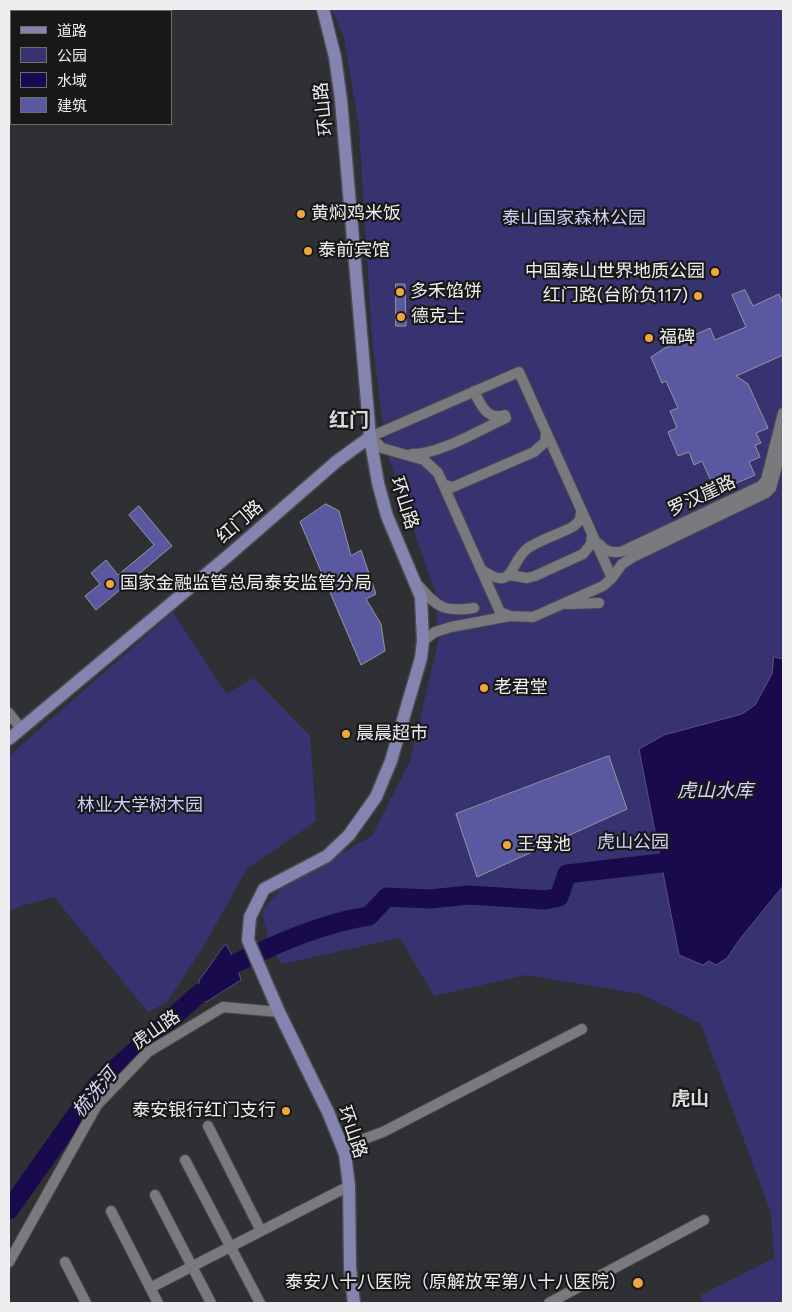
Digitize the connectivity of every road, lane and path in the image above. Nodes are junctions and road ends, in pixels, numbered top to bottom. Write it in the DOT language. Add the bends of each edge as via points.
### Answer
graph roads {
  1 [pos="323,9"];
  2 [pos="474,390"];
  3 [pos="783,413"];
  4 [pos="546,434"];
  5 [pos="370,437"];
  6 [pos="783,444"];
  7 [pos="404,454"];
  8 [pos="444,485"];
  9 [pos="581,512"];
  10 [pos="592,535"];
  11 [pos="481,569"];
  12 [pos="509,575"];
  13 [pos="612,578"];
  14 [pos="415,582"];
  15 [pos="599,603"];
  16 [pos="559,606"];
  17 [pos="474,608"];
  18 [pos="510,616"];
  19 [pos="423,641"];
  20 [pos="9,712"];
  21 [pos="21,729"];
  22 [pos="9,739"];
  23 [pos="279,1012"];
  24 [pos="582,1029"];
  25 [pos="208,1126"];
  26 [pos="342,1147"];
  27 [pos="185,1160"];
  28 [pos="349,1186"];
  29 [pos="155,1195"];
  30 [pos="111,1211"];
  31 [pos="704,1220"];
  32 [pos="261,1231"];
  33 [pos="231,1247"];
  34 [pos="9,1262"];
  35 [pos="65,1262"];
  36 [pos="192,1267"];
  37 [pos="150,1288"];
  38 [pos="86,1303"];
  39 [pos="158,1303"];
  40 [pos="211,1303"];
  41 [pos="260,1303"];
  42 [pos="354,1303"];
  43 [pos="549,1303"];
  1 -- 5 [label="main road, 环山路" via="341,100"];
  2 -- 4 [label="street, 红门路" via="519,372"];
  2 -- 5 [label="street, 红门路"];
  2 -- 7 [label="street" via="484,410 495,417 506,416 427,452"];
  3 -- 10 [label="street, 罗汉崖路" via="766,480 761,486 623,552 604,550"];
  4 -- 8 [label="street" via="545,442 534,452 453,487"];
  4 -- 9 [label="street"];
  5 -- 7 [label="street" via="382,448"];
  5 -- 14 [label="main road, 环山路" via="387,516"];
  5 -- 21 [label="main road, 红门路" via="337,461"];
  6 -- 13 [label="street, 罗汉崖路" via="771,488 766,493 633,556"];
  7 -- 8 [label="street" via="432,466"];
  8 -- 11 [label="street"];
  9 -- 10 [label="street"];
  9 -- 12 [label="street" via="580,520 574,526 528,548"];
  10 -- 12 [label="street" via="591,544 583,554 535,576"];
  10 -- 13 [label="street"];
  11 -- 12 [label="street" via="492,577"];
  11 -- 18 [label="street" via="500,612"];
  13 -- 16 [label="street, 罗汉崖路" via="603,586"];
  14 -- 17 [label="street" via="437,606"];
  14 -- 19 [label="main road, 环山路" via="421,597"];
  15 -- 16 [label="street"];
  16 -- 18 [label="street, 罗汉崖路" via="533,617"];
  18 -- 19 [label="street, 罗汉崖路" via="451,627 435,632"];
  19 -- 23 [label="main road, 环山路" via="407,709 376,797 349,836 327,856 264,890 250,917 248,940"];
  20 -- 21 [label="street"];
  21 -- 22 [label="main road, 红门路"];
  23 -- 26 [label="main road, 环山路"];
  23 -- 34 [label="street, 虎山路" via="223,1007 148,1052 97,1104"];
  24 -- 26 [label="street" via="383,1132"];
  25 -- 32 [label="street"];
  26 -- 28 [label="main road, 环山路"];
  27 -- 33 [label="street"];
  28 -- 32 [label="street"];
  28 -- 42 [label="main road, 环山路" via="350,1268"];
  29 -- 36 [label="street"];
  30 -- 37 [label="street"];
  31 -- 43 [label="street"];
  32 -- 33 [label="street"];
  33 -- 36 [label="street"];
  33 -- 41 [label="street"];
  35 -- 38 [label="street"];
  36 -- 37 [label="street"];
  36 -- 40 [label="street"];
  37 -- 39 [label="street"];
}
